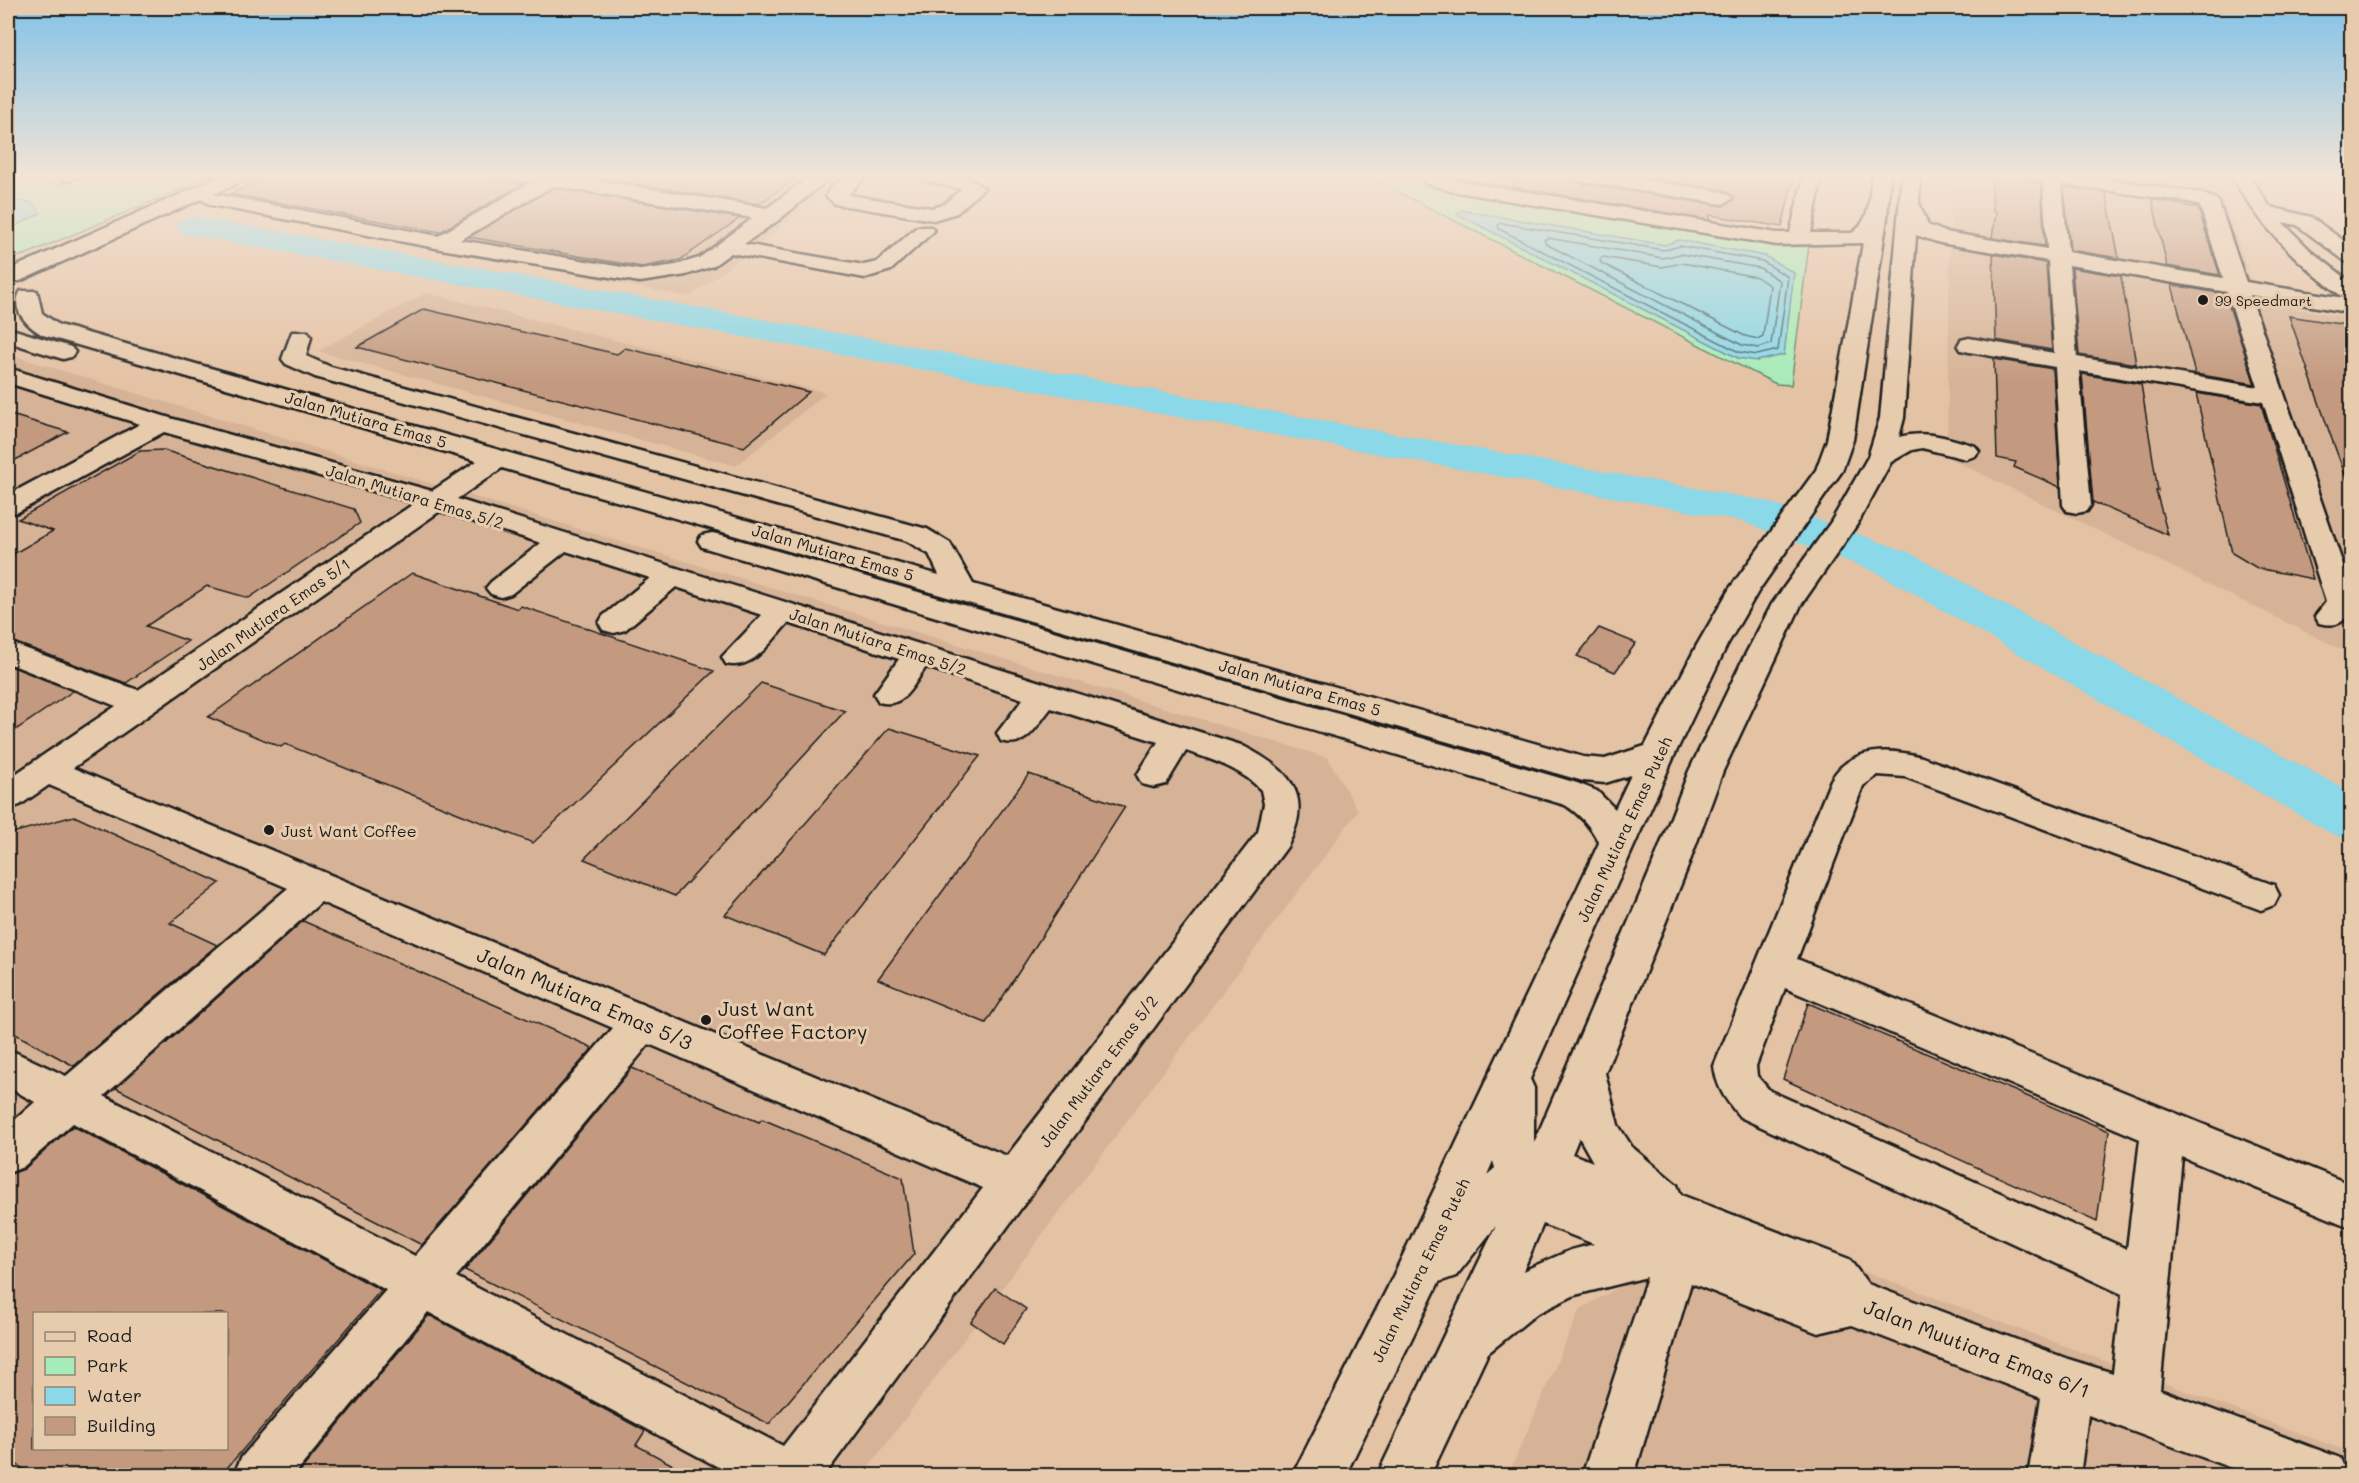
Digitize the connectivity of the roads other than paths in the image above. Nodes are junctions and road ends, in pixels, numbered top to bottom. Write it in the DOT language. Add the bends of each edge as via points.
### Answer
graph roads {
  1 [pos="93,244"];
  2 [pos="102,244"];
  3 [pos="448,244"];
  4 [pos="733,244"];
  5 [pos="909,244"];
  6 [pos="1873,244"];
  7 [pos="1905,244"];
  8 [pos="1974,244"];
  9 [pos="2058,244"];
  10 [pos="2222,244"];
  11 [pos="2291,244"];
  12 [pos="2334,244"];
  13 [pos="729,247"];
  14 [pos="2352,257"];
  15 [pos="2060,258"];
  16 [pos="20,278"];
  17 [pos="2238,288"];
  18 [pos="2352,294"];
  19 [pos="8,306"];
  20 [pos="2352,306"];
  21 [pos="8,335"];
  22 [pos="300,337"];
  23 [pos="1969,345"];
  24 [pos="2066,361"];
  25 [pos="323,372"];
  26 [pos="8,375"];
  27 [pos="40,385"];
  28 [pos="254,386"];
  29 [pos="2273,397"];
  30 [pos="8,401"];
  31 [pos="311,403"];
  32 [pos="161,423"];
  33 [pos="1966,451"];
  34 [pos="1881,457"];
  35 [pos="489,465"];
  36 [pos="437,501"];
  37 [pos="2077,505"];
  38 [pos="8,506"];
  39 [pos="562,540"];
  40 [pos="932,543"];
  41 [pos="879,566"];
  42 [pos="672,575"];
  43 [pos="501,588"];
  44 [pos="962,590"];
  45 [pos="2341,609"];
  46 [pos="783,611"];
  47 [pos="614,623"];
  48 [pos="8,652"];
  49 [pos="919,654"];
  50 [pos="737,657"];
  51 [pos="890,694"];
  52 [pos="1044,694"];
  53 [pos="141,704"];
  54 [pos="1012,733"];
  55 [pos="1179,736"];
  56 [pos="1658,754"];
  57 [pos="46,770"];
  58 [pos="1154,775"];
  59 [pos="8,796"];
  60 [pos="1617,844"];
  61 [pos="316,885"];
  62 [pos="2261,894"];
  63 [pos="1776,967"];
  64 [pos="643,1022"];
  65 [pos="8,1067"];
  66 [pos="1513,1073"];
  67 [pos="1584,1073"];
  68 [pos="69,1100"];
  69 [pos="2163,1128"];
  70 [pos="8,1153"];
  71 [pos="1532,1180"];
  72 [pos="1016,1181"];
  73 [pos="2352,1207"];
  74 [pos="1672,1239"];
  75 [pos="2146,1281"];
  76 [pos="421,1284"];
  77 [pos="1404,1306"];
  78 [pos="1469,1340"];
  79 [pos="2068,1384"];
  80 [pos="2134,1405"];
  81 [pos="259,1476"];
  82 [pos="790,1476"];
  83 [pos="1318,1476"];
  84 [pos="1403,1476"];
  85 [pos="1608,1476"];
  86 [pos="2055,1476"];
  87 [pos="2322,1476"];
  1 -- 16 [label="street"];
  2 -- 16 [label="street"];
  3 -- 13 [label="street" via="631,276 670,273 706,262"];
  4 -- 13 [label="street"];
  5 -- 13 [label="street" via="884,266 865,272"];
  6 -- 56 [label="street, Jalan Mutiara Emas Puteh" via="1840,440 1829,471 1745,588"];
  7 -- 34 [label="street" via="1892,418"];
  8 -- 15 [label="street"];
  9 -- 15 [label="street"];
  10 -- 17 [label="street"];
  11 -- 18 [label="street"];
  12 -- 14 [label="street"];
  15 -- 17 [label="street"];
  15 -- 24 [label="street"];
  16 -- 19 [label="street"];
  16 -- 28 [label="street, Jalan Mutiara Emas 5" via="31,315 41,326"];
  17 -- 20 [label="street"];
  17 -- 29 [label="street"];
  21 -- 35 [label="street, Jalan Mutiara Emas 5"];
  22 -- 25 [label="street, Jalan Mutiara Emas 5" via="294,359"];
  23 -- 24 [label="street"];
  24 -- 29 [label="street"];
  24 -- 37 [label="street"];
  25 -- 28 [label="street"];
  25 -- 31 [label="street" via="310,388"];
  25 -- 40 [label="street, Jalan Mutiara Emas 5" via="917,535"];
  26 -- 27 [label="street, Jalan Mutiara Emas 5/2"];
  27 -- 30 [label="street"];
  27 -- 32 [label="street, Jalan Mutiara Emas 5/2"];
  28 -- 31 [label="street, Jalan Mutiara Emas 5"];
  29 -- 45 [label="street"];
  31 -- 35 [label="street, Jalan Mutiara Emas 5"];
  32 -- 36 [label="street, Jalan Mutiara Emas 5/2"];
  32 -- 38 [label="street"];
  33 -- 34 [label="street" via="1916,440 1896,446"];
  34 -- 67 [label="street" via="1844,523 1787,604 1757,661 1706,771"];
  35 -- 36 [label="street, Jalan Mutiara Emas 5/1"];
  35 -- 41 [label="street, Jalan Mutiara Emas 5"];
  35 -- 60 [label="street, Jalan Mutiara Emas 5" via="1577,796 1603,815"];
  36 -- 39 [label="street, Jalan Mutiara Emas 5/2"];
  36 -- 53 [label="street, Jalan Mutiara Emas 5/1"];
  39 -- 42 [label="street, Jalan Mutiara Emas 5/2"];
  39 -- 43 [label="street"];
  40 -- 41 [label="street" via="907,559"];
  40 -- 44 [label="street" via="947,560"];
  41 -- 44 [label="street, Jalan Mutiara Emas 5"];
  42 -- 46 [label="street, Jalan Mutiara Emas 5/2"];
  42 -- 47 [label="street"];
  44 -- 56 [label="street, Jalan Mutiara Emas 5" via="1583,770 1605,771"];
  46 -- 49 [label="street, Jalan Mutiara Emas 5/2"];
  46 -- 50 [label="street"];
  48 -- 53 [label="street"];
  49 -- 51 [label="street"];
  49 -- 52 [label="street, Jalan Mutiara Emas 5/2"];
  52 -- 54 [label="street"];
  52 -- 55 [label="street, Jalan Mutiara Emas 5/2"];
  53 -- 57 [label="street, Jalan Mutiara Emas 5/1"];
  55 -- 58 [label="street"];
  55 -- 72 [label="street, Jalan Mutiara Emas 5/2" via="1256,766 1276,784 1283,794 1274,837"];
  56 -- 60 [label="street, Jalan Mutiara Emas Puteh"];
  57 -- 59 [label="street, Jalan Mutiara Emas 5/1"];
  57 -- 61 [label="street, Jalan Mutiara Emas 5/3"];
  60 -- 66 [label="street, Jalan Mutiara Emas Puteh"];
  61 -- 64 [label="street, Jalan Mutiara Emas 5/3"];
  61 -- 68 [label="street"];
  62 -- 63 [label="street" via="1910,766 1880,761 1860,768 1848,780"];
  63 -- 69 [label="street"];
  63 -- 75 [label="street" via="1735,1066 1737,1083 1755,1104"];
  64 -- 72 [label="street, Jalan Mutiara Emas 5/3"];
  64 -- 76 [label="street"];
  65 -- 68 [label="street"];
  66 -- 71 [label="street" via="1510,1135 1516,1172"];
  66 -- 77 [label="street, Jalan Mutiara Emas Puteh"];
  67 -- 71 [label="street"];
  67 -- 74 [label="street" via="1598,1132"];
  68 -- 70 [label="street"];
  68 -- 76 [label="street"];
  69 -- 73 [label="street"];
  69 -- 75 [label="street"];
  71 -- 74 [label="street, Jalan Muutiara Emas 6/1"];
  71 -- 77 [label="street" via="1500,1190"];
  71 -- 78 [label="street"];
  72 -- 82 [label="street"];
  74 -- 78 [label="street" via="1571,1273 1529,1292"];
  74 -- 79 [label="street, Jalan Muutiara Emas 6/1" via="1818,1309 1852,1301"];
  74 -- 85 [label="street"];
  75 -- 80 [label="street"];
  76 -- 81 [label="street"];
  76 -- 82 [label="street"];
  77 -- 83 [label="street, Jalan Mutiara Emas Puteh"];
  78 -- 84 [label="street"];
  79 -- 80 [label="street, Jalan Muutiara Emas 6/1"];
  79 -- 86 [label="street"];
  80 -- 87 [label="street, Jalan Muutiara Emas 6/1"];
}
